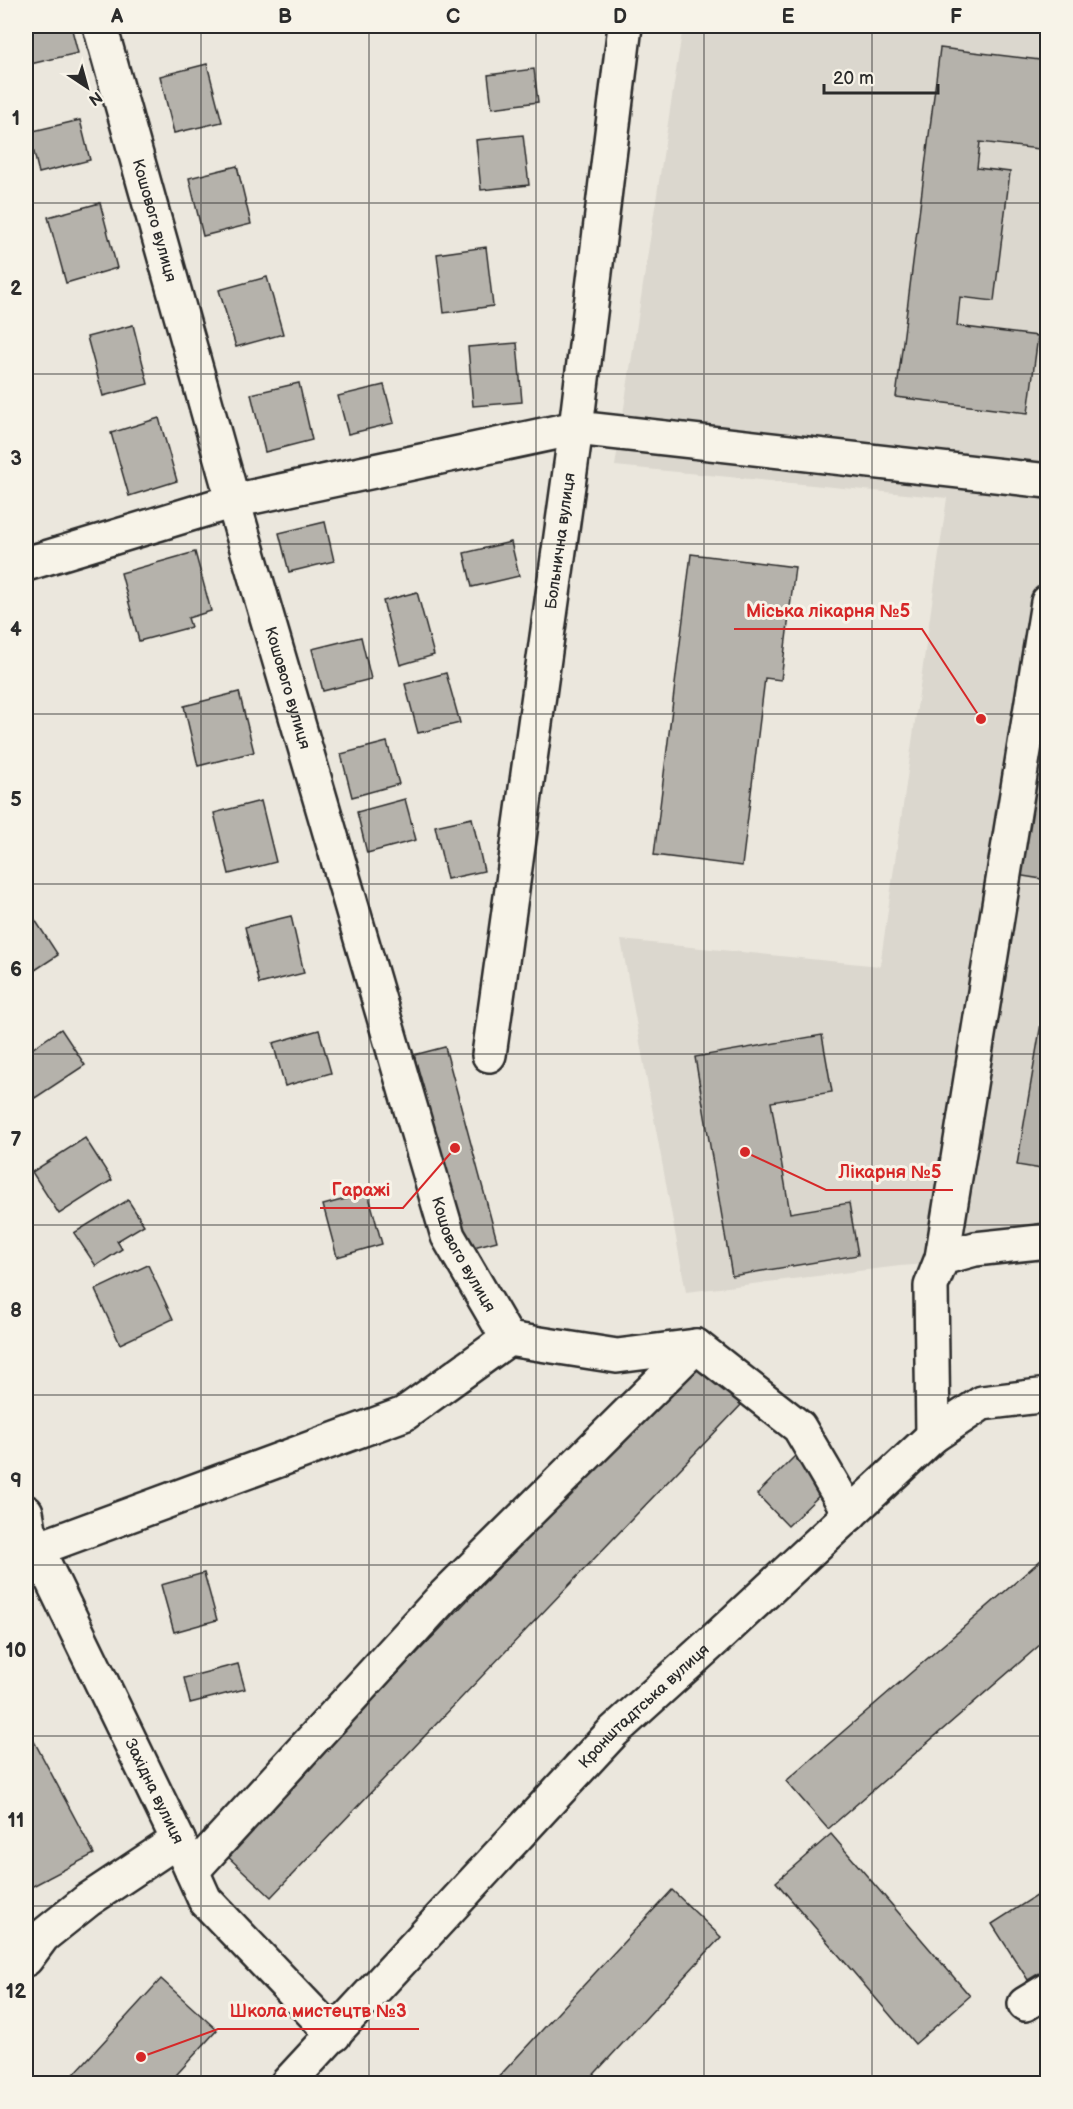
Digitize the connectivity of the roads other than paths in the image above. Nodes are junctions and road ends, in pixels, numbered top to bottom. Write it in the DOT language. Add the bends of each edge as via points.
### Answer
graph roads {
  1 [pos="100,26"];
  2 [pos="625,26"];
  3 [pos="576,428"];
  4 [pos="1047,481"];
  5 [pos="232,501"];
  6 [pos="26,564"];
  7 [pos="1047,602"];
  8 [pos="489,1055"];
  9 [pos="1047,1241"];
  10 [pos="942,1258"];
  11 [pos="508,1339"];
  12 [pos="696,1346"];
  13 [pos="1047,1395"];
  14 [pos="933,1436"];
  15 [pos="850,1514"];
  16 [pos="29,1530"];
  17 [pos="178,1840"];
  18 [pos="192,1871"];
  19 [pos="26,1959"];
  20 [pos="334,2035"];
  21 [pos="287,2084"];
  1 -- 5 [label="street, Кошового вулиця"];
  2 -- 3 [label="street, Больнична вулиця"];
  3 -- 4 [label="street"];
  3 -- 5 [label="street"];
  3 -- 8 [label="street, Больнична вулиця"];
  5 -- 6 [label="street"];
  5 -- 11 [label="street, Кошового вулиця" via="448,1236"];
  7 -- 10 [label="street"];
  9 -- 10 [label="street" via="975,1249"];
  10 -- 14 [label="street" via="931,1286"];
  11 -- 12 [label="street" via="617,1356"];
  11 -- 16 [label="street" via="404,1414"];
  12 -- 15 [label="street" via="799,1427"];
  12 -- 18 [label="street" via="445,1595"];
  13 -- 14 [label="street, Кронштадтська вулиця" via="982,1403"];
  14 -- 15 [label="street, Кронштадтська вулиця"];
  15 -- 20 [label="street, Кронштадтська вулиця" via="613,1732"];
  16 -- 17 [label="street, Західна вулиця"];
  17 -- 18 [label="street, Західна вулиця"];
  17 -- 19 [label="street" via="88,1900 43,1936"];
  18 -- 20 [label="street, Західна вулиця" via="205,1900"];
  20 -- 21 [label="street, Кронштадтська вулиця"];
}
